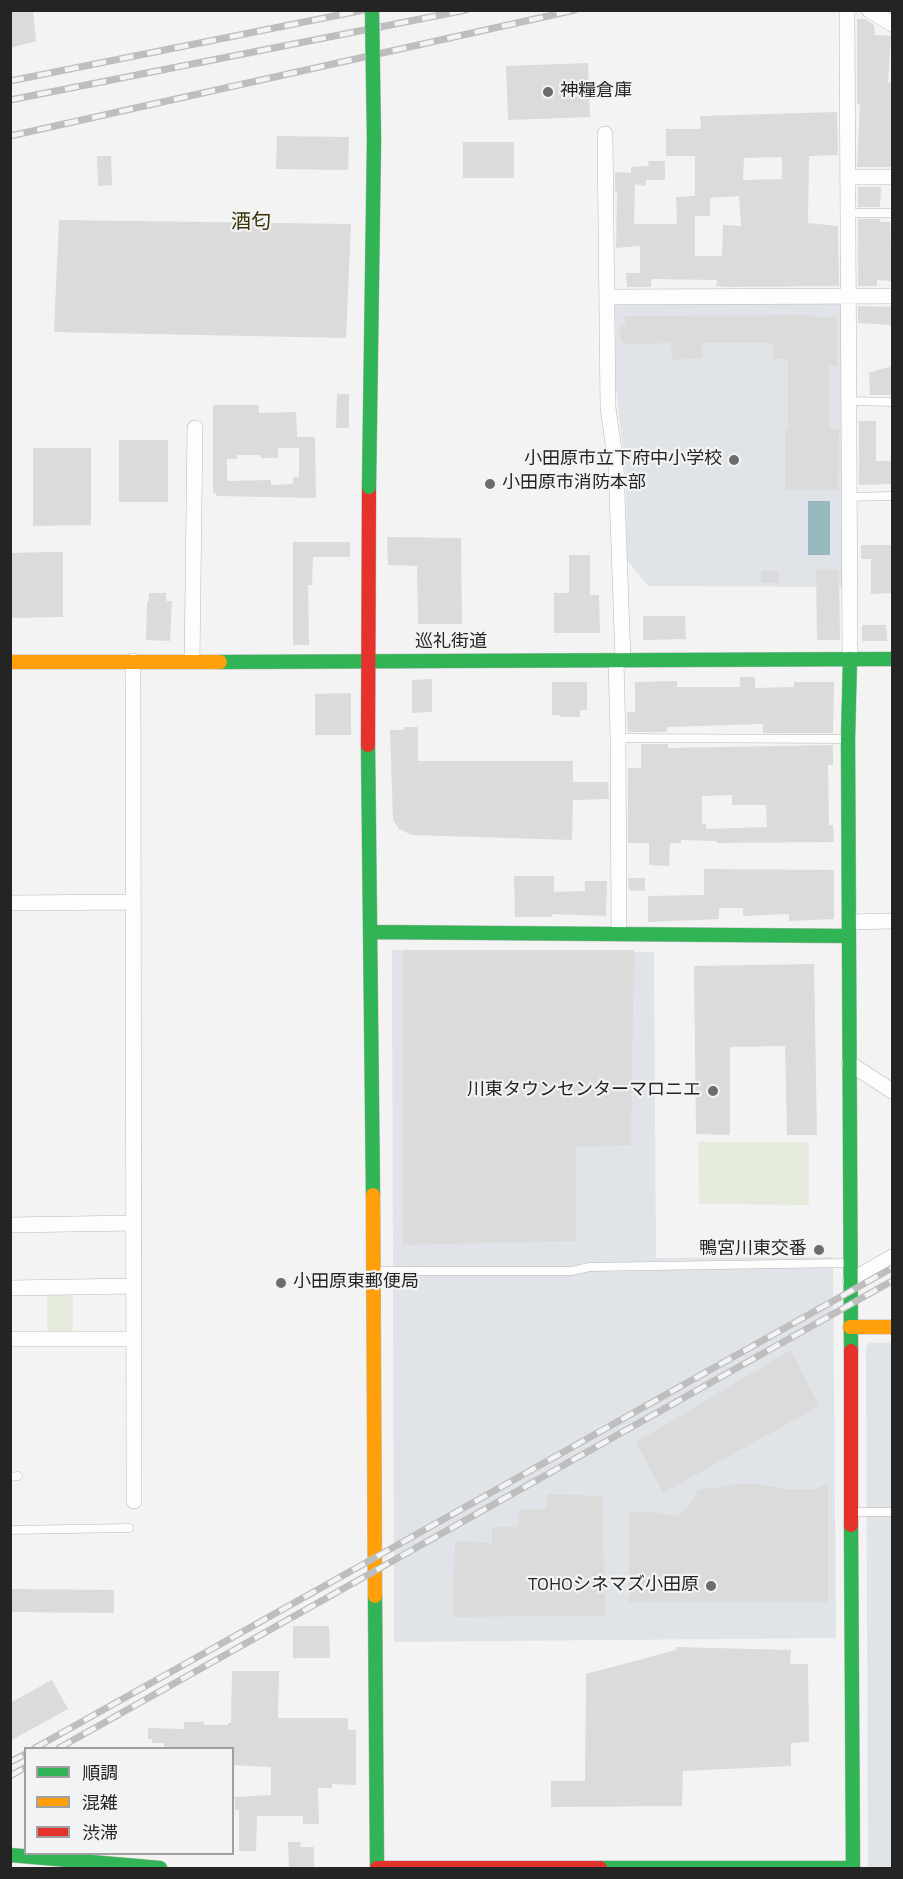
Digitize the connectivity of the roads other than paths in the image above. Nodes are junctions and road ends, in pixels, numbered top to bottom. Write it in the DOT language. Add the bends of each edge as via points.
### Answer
graph roads {
  1 [pos="372,10"];
  2 [pos="847,10"];
  3 [pos="869,10"];
  4 [pos="892,24"];
  5 [pos="605,134"];
  6 [pos="848,177"];
  7 [pos="892,177"];
  8 [pos="848,213"];
  9 [pos="892,213"];
  10 [pos="849,296"];
  11 [pos="892,296"];
  12 [pos="607,297"];
  13 [pos="848,401"];
  14 [pos="892,402"];
  15 [pos="195,428"];
  16 [pos="892,496"];
  17 [pos="849,497"];
  18 [pos="850,659"];
  19 [pos="892,659"];
  20 [pos="619,660"];
  21 [pos="133,661"];
  22 [pos="192,661"];
  23 [pos="10,662"];
  24 [pos="366,662"];
  25 [pos="618,738"];
  26 [pos="848,738"];
  27 [pos="133,902"];
  28 [pos="10,903"];
  29 [pos="892,921"];
  30 [pos="849,929"];
  31 [pos="370,932"];
  32 [pos="619,934"];
  33 [pos="849,1063"];
  34 [pos="892,1091"];
  35 [pos="134,1223"];
  36 [pos="10,1226"];
  37 [pos="892,1257"];
  38 [pos="850,1263"];
  39 [pos="372,1271"];
  40 [pos="850,1281"];
  41 [pos="134,1286"];
  42 [pos="10,1288"];
  43 [pos="850,1327"];
  44 [pos="892,1327"];
  45 [pos="10,1339"];
  46 [pos="134,1339"];
  47 [pos="134,1501"];
  48 [pos="851,1512"];
  49 [pos="892,1512"];
  50 [pos="129,1528"];
  51 [pos="10,1530"];
  52 [pos="10,1855"];
  53 [pos="377,1868"];
  54 [pos="621,1868"];
  55 [pos="771,1868"];
  56 [pos="853,1868"];
  57 [pos="160,1869"];
  1 -- 24 [label="street, bridge" via="374,140"];
  2 -- 6 [label="street"];
  3 -- 4 [label="street"];
  5 -- 12 [label="street"];
  6 -- 7 [label="street"];
  6 -- 8 [label="street"];
  8 -- 9 [label="lane"];
  8 -- 10 [label="street"];
  10 -- 11 [label="street"];
  10 -- 12 [label="street"];
  10 -- 13 [label="street"];
  12 -- 20 [label="street" via="608,408 616,464"];
  13 -- 14 [label="lane"];
  13 -- 17 [label="street"];
  15 -- 22 [label="street"];
  16 -- 17 [label="lane"];
  17 -- 18 [label="street"];
  18 -- 19 [label="street, 巡礼街道"];
  18 -- 20 [label="street, 巡礼街道"];
  18 -- 26 [label="street"];
  20 -- 24 [label="street, 巡礼街道"];
  20 -- 25 [label="street"];
  21 -- 22 [label="street, 巡礼街道"];
  21 -- 23 [label="street, 巡礼街道"];
  21 -- 27 [label="street"];
  22 -- 24 [label="street, 巡礼街道"];
  24 -- 31 [label="street"];
  25 -- 26 [label="lane"];
  25 -- 32 [label="street"];
  26 -- 30 [label="street"];
  27 -- 28 [label="street"];
  27 -- 35 [label="street"];
  29 -- 30 [label="street"];
  30 -- 32 [label="street"];
  30 -- 33 [label="street"];
  31 -- 32 [label="street"];
  31 -- 39 [label="street"];
  33 -- 34 [label="street"];
  33 -- 38 [label="street"];
  35 -- 36 [label="street"];
  35 -- 41 [label="street"];
  37 -- 40 [label="street"];
  38 -- 39 [label="lane" via="589,1267 572,1271"];
  38 -- 40 [label="street"];
  39 -- 53 [label="street"];
  40 -- 43 [label="street"];
  41 -- 42 [label="street"];
  41 -- 46 [label="street"];
  43 -- 44 [label="street"];
  43 -- 48 [label="street"];
  45 -- 46 [label="street"];
  46 -- 47 [label="street"];
  48 -- 49 [label="lane"];
  48 -- 56 [label="street"];
  50 -- 51 [label="lane"];
  52 -- 57 [label="street"];
  53 -- 54 [label="street"];
  54 -- 55 [label="street"];
  55 -- 56 [label="street"];
}
